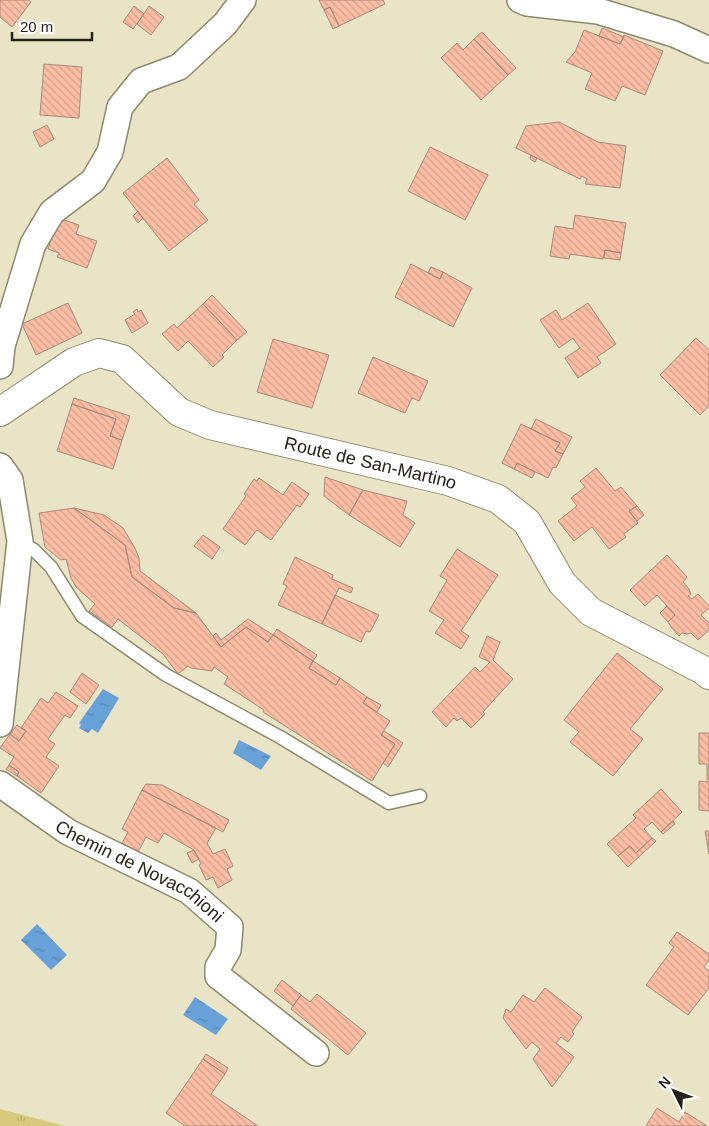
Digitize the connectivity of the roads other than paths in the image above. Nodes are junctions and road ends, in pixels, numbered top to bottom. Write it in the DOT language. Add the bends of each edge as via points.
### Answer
graph roads {
  1 [pos="243,0"];
  2 [pos="520,0"];
  3 [pos="709,50"];
  4 [pos="0,366"];
  5 [pos="1,406"];
  6 [pos="0,466"];
  7 [pos="20,541"];
  8 [pos="709,675"];
  9 [pos="0,724"];
  10 [pos="0,784"];
  11 [pos="420,796"];
  12 [pos="316,1053"];
  1 -- 4 [label="street" via="225,24 179,67 141,81 120,107 110,152 93,181 52,212 33,244 2,346"];
  2 -- 3 [label="street" via="598,11 674,34"];
  5 -- 8 [label="street, Route de San-Martino" via="74,362 98,353 122,359 179,412 210,425 448,481 498,499 526,522 562,583 590,612"];
  6 -- 7 [label="street" via="10,480"];
  7 -- 9 [label="street"];
  7 -- 11 [label="lane" via="51,567 82,616 166,675 280,737 389,803"];
  10 -- 12 [label="street, Chemin de Novacchioni" via="68,832 189,891 230,927 228,950 218,967 218,976"];
}
